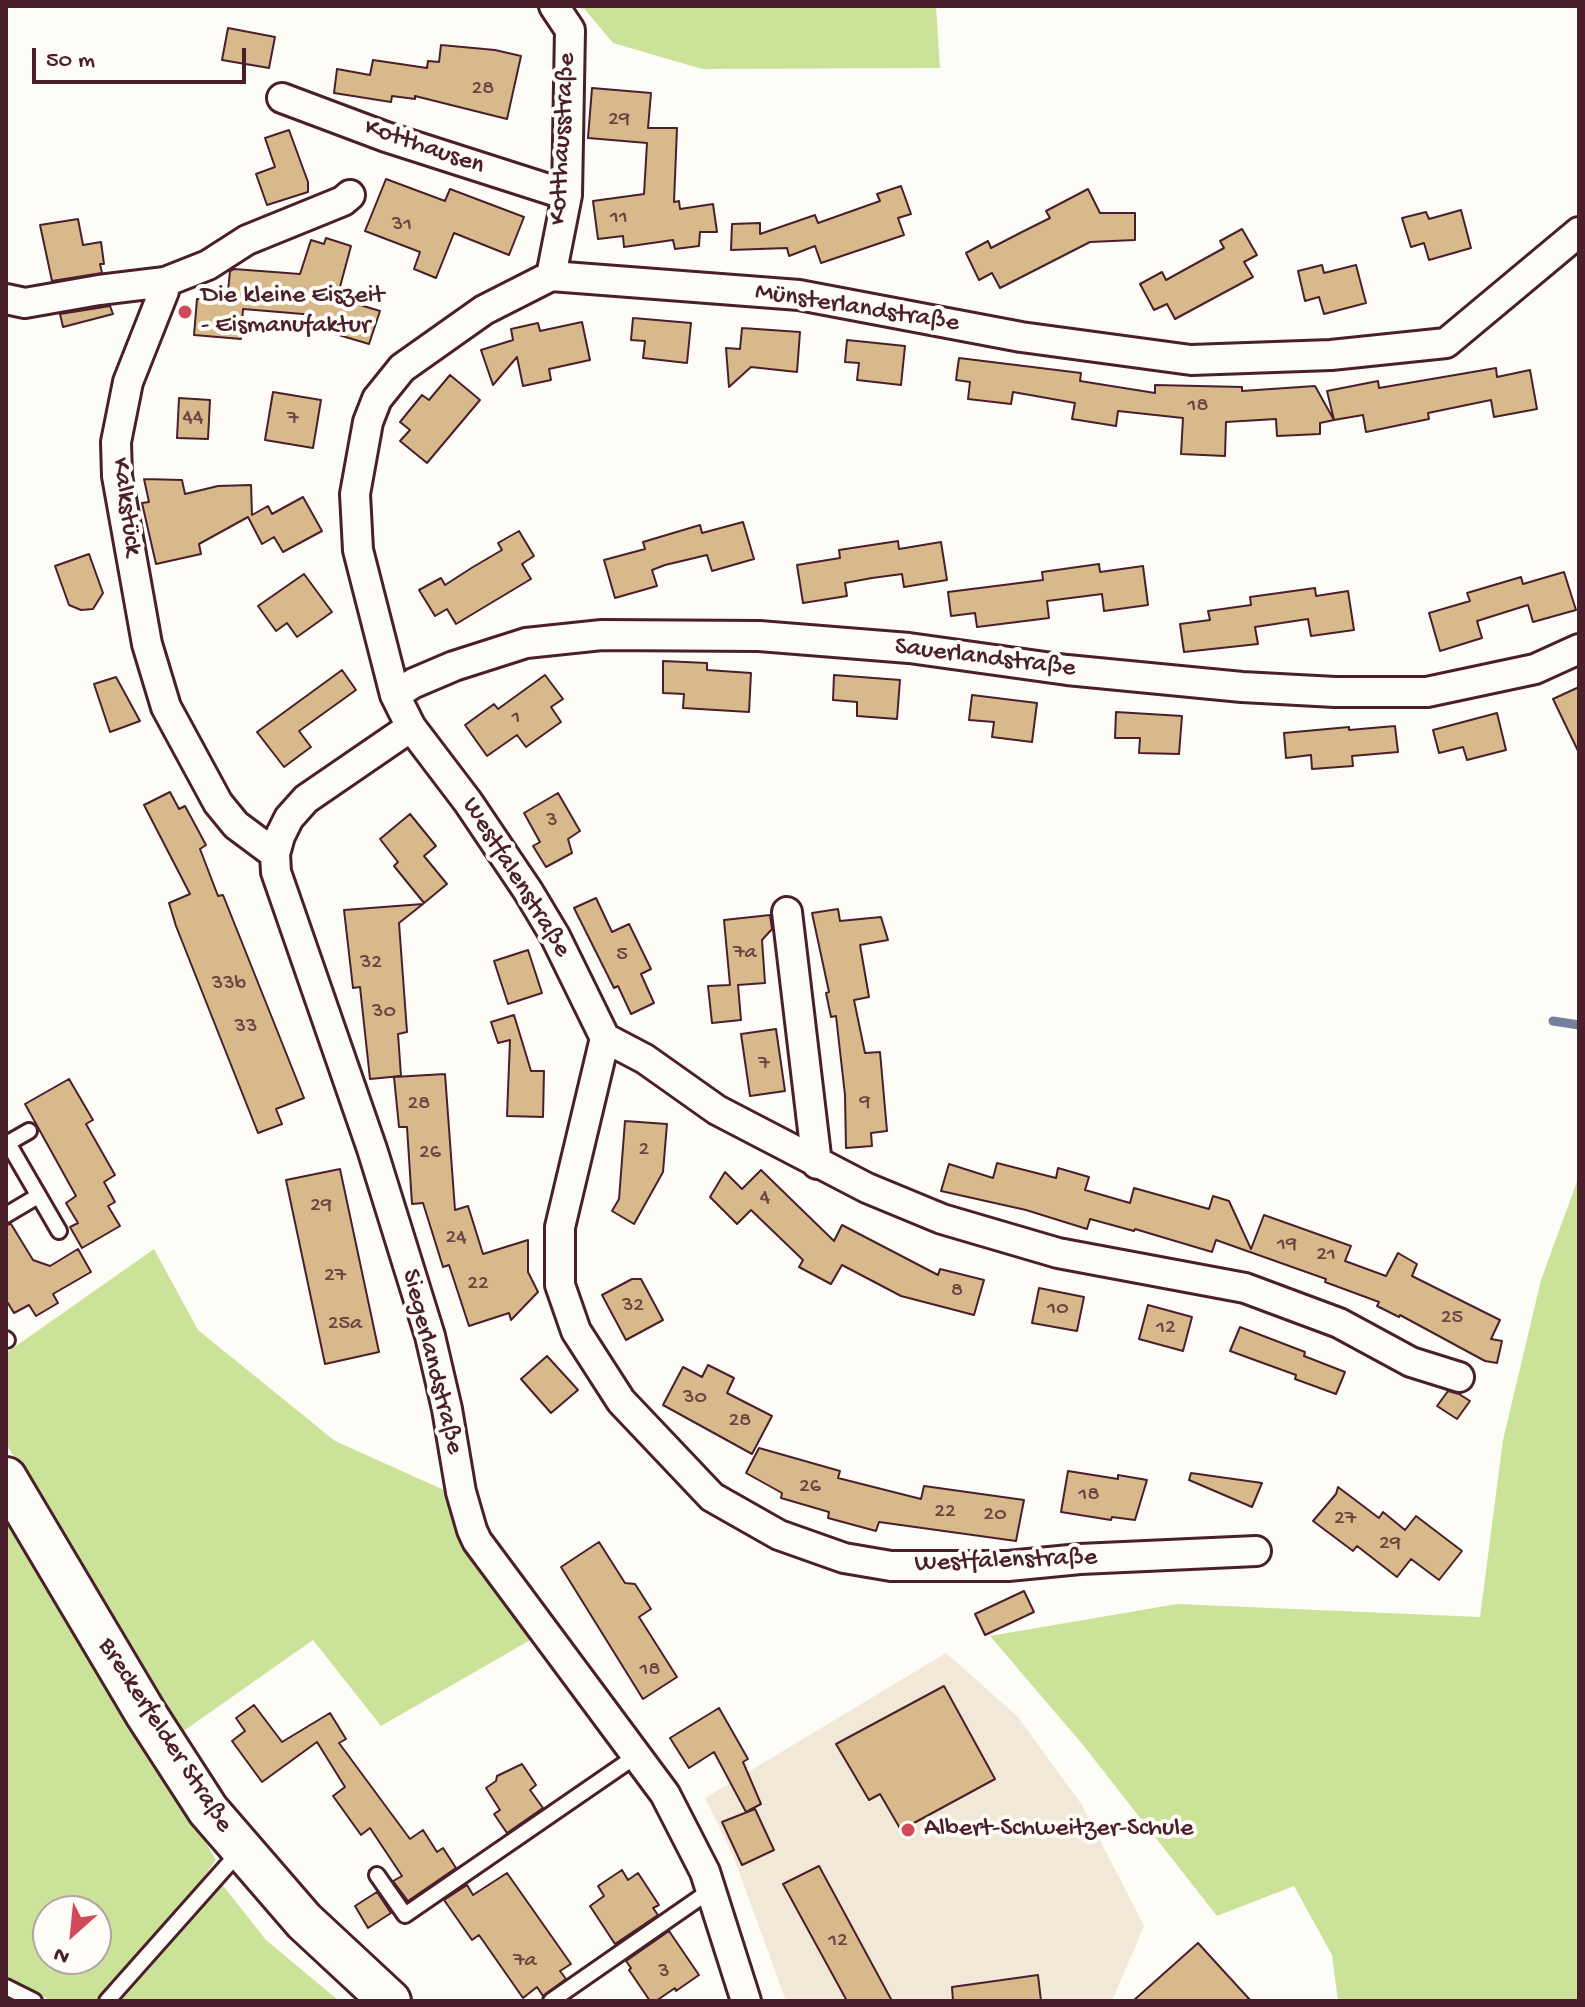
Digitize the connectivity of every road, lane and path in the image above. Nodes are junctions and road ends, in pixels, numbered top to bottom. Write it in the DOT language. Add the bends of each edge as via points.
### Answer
graph roads {
  1 [pos="554,6"];
  2 [pos="282,98"];
  3 [pos="350,195"];
  4 [pos="567,195"];
  5 [pos="1579,232"];
  6 [pos="551,276"];
  7 [pos="165,286"];
  8 [pos="6,299"];
  9 [pos="1579,649"];
  10 [pos="395,695"];
  11 [pos="411,727"];
  12 [pos="275,854"];
  13 [pos="787,912"];
  14 [pos="605,1038"];
  15 [pos="29,1131"];
  16 [pos="817,1164"];
  17 [pos="38,1196"];
  18 [pos="6,1215"];
  19 [pos="59,1231"];
  20 [pos="1459,1377"];
  21 [pos="6,1478"];
  22 [pos="1256,1551"];
  23 [pos="636,1756"];
  24 [pos="241,1850"];
  25 [pos="377,1875"];
  26 [pos="711,1890"];
  27 [pos="6,1987"];
  28 [pos="34,2001"];
  29 [pos="107,2001"];
  30 [pos="390,2001"];
  31 [pos="551,2001"];
  32 [pos="746,2001"];
  1 -- 4 [label="street, Kotthausstraße" via="570,30"];
  2 -- 4 [label="street, Kotthausen"];
  3 -- 7 [label="street" via="247,240"];
  4 -- 6 [label="street, Kotthausstraße"];
  5 -- 6 [label="street, Münsterlandstraße" via="1446,343 1331,355 1191,360 1021,337 799,295"];
  6 -- 10 [label="street" via="484,310 402,368 377,399 368,422 357,471 355,523"];
  7 -- 8 [label="street" via="25,303"];
  7 -- 12 [label="street, Kalkstück" via="128,382 116,442 117,476 147,644 166,707 218,803 236,825"];
  9 -- 10 [label="street, Sauerlandstraße" via="1535,669 1427,692 1335,692 1067,670 791,638 602,635 503,649"];
  10 -- 11 [label="street"];
  11 -- 12 [label="street" via="306,799 289,818"];
  11 -- 14 [label="street, Westfalenstraße" via="528,891"];
  12 -- 23 [label="street, Siegerlandstraße" via="288,910 372,1149 430,1336 472,1530"];
  13 -- 16 [label="street"];
  14 -- 16 [label="street" via="717,1110"];
  14 -- 22 [label="street, Westfalenstraße" via="560,1227 560,1285 576,1331 621,1401 712,1497 779,1535 844,1558 891,1566 1008,1566"];
  15 -- 17 [label="lane" via="8,1143"];
  16 -- 20 [label="street" via="929,1214 1003,1238 1245,1288 1339,1323 1411,1362"];
  17 -- 18 [label="lane"];
  17 -- 19 [label="lane"];
  21 -- 24 [label="main road, Breckerfelder Straße" via="178,1765"];
  23 -- 25 [label="lane" via="405,1915"];
  23 -- 26 [label="street, Siegerlandstraße" via="665,1794"];
  24 -- 29 [label="lane"];
  24 -- 30 [label="main road, Breckerfelder Straße" via="304,1921"];
  26 -- 31 [label="lane"];
  26 -- 32 [label="street, Siegerlandstraße"];
  27 -- 28 [label="lane"];
}
